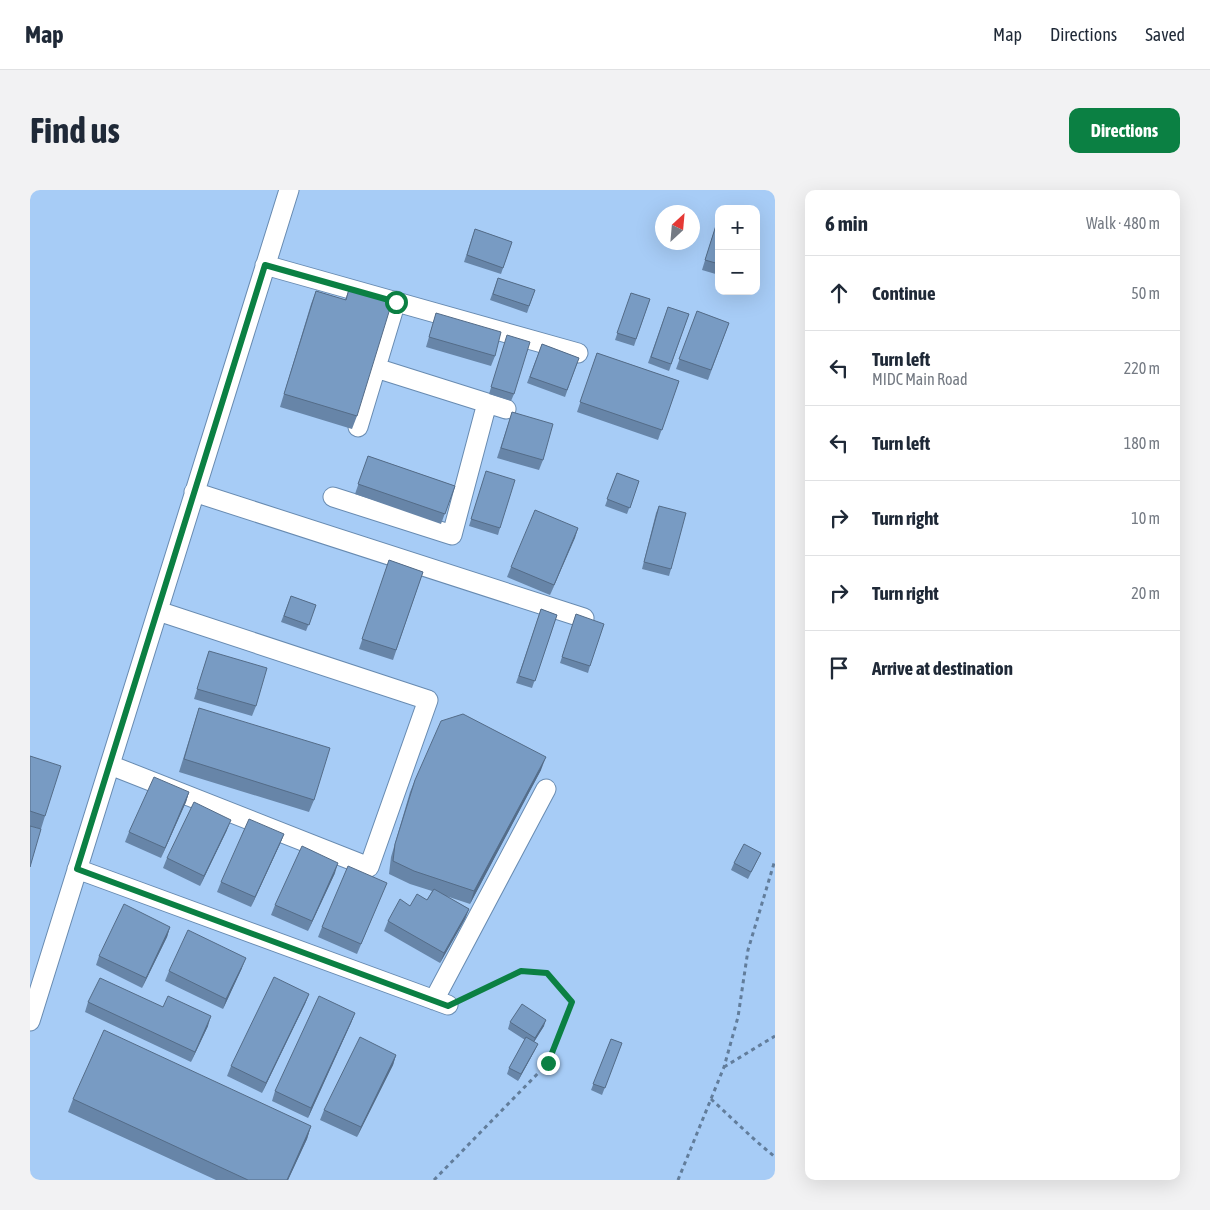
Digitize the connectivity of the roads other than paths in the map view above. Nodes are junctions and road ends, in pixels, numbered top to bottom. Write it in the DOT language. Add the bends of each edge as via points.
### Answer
graph roads {
  1 [pos="289,190"];
  2 [pos="265,265"];
  3 [pos="396,302"];
  4 [pos="578,352"];
  5 [pos="376,368"];
  6 [pos="488,403"];
  7 [pos="506,409"];
  8 [pos="358,427"];
  9 [pos="194,492"];
  10 [pos="332,496"];
  11 [pos="158,611"];
  12 [pos="584,618"];
  13 [pos="110,765"];
  14 [pos="546,789"];
  15 [pos="77,869"];
  16 [pos="30,1021"];
  1 -- 2 [label="street"];
  2 -- 3 [label="street"];
  2 -- 9 [label="street"];
  3 -- 4 [label="street"];
  3 -- 5 [label="street"];
  5 -- 6 [label="street"];
  5 -- 8 [label="street"];
  6 -- 7 [label="street"];
  6 -- 10 [label="street" via="452,535"];
  9 -- 11 [label="street"];
  9 -- 12 [label="street"];
  11 -- 13 [label="street"];
  11 -- 13 [label="street" via="428,700 369,866"];
  13 -- 15 [label="street"];
  14 -- 15 [label="street" via="441,1003"];
  15 -- 16 [label="street"];
}
